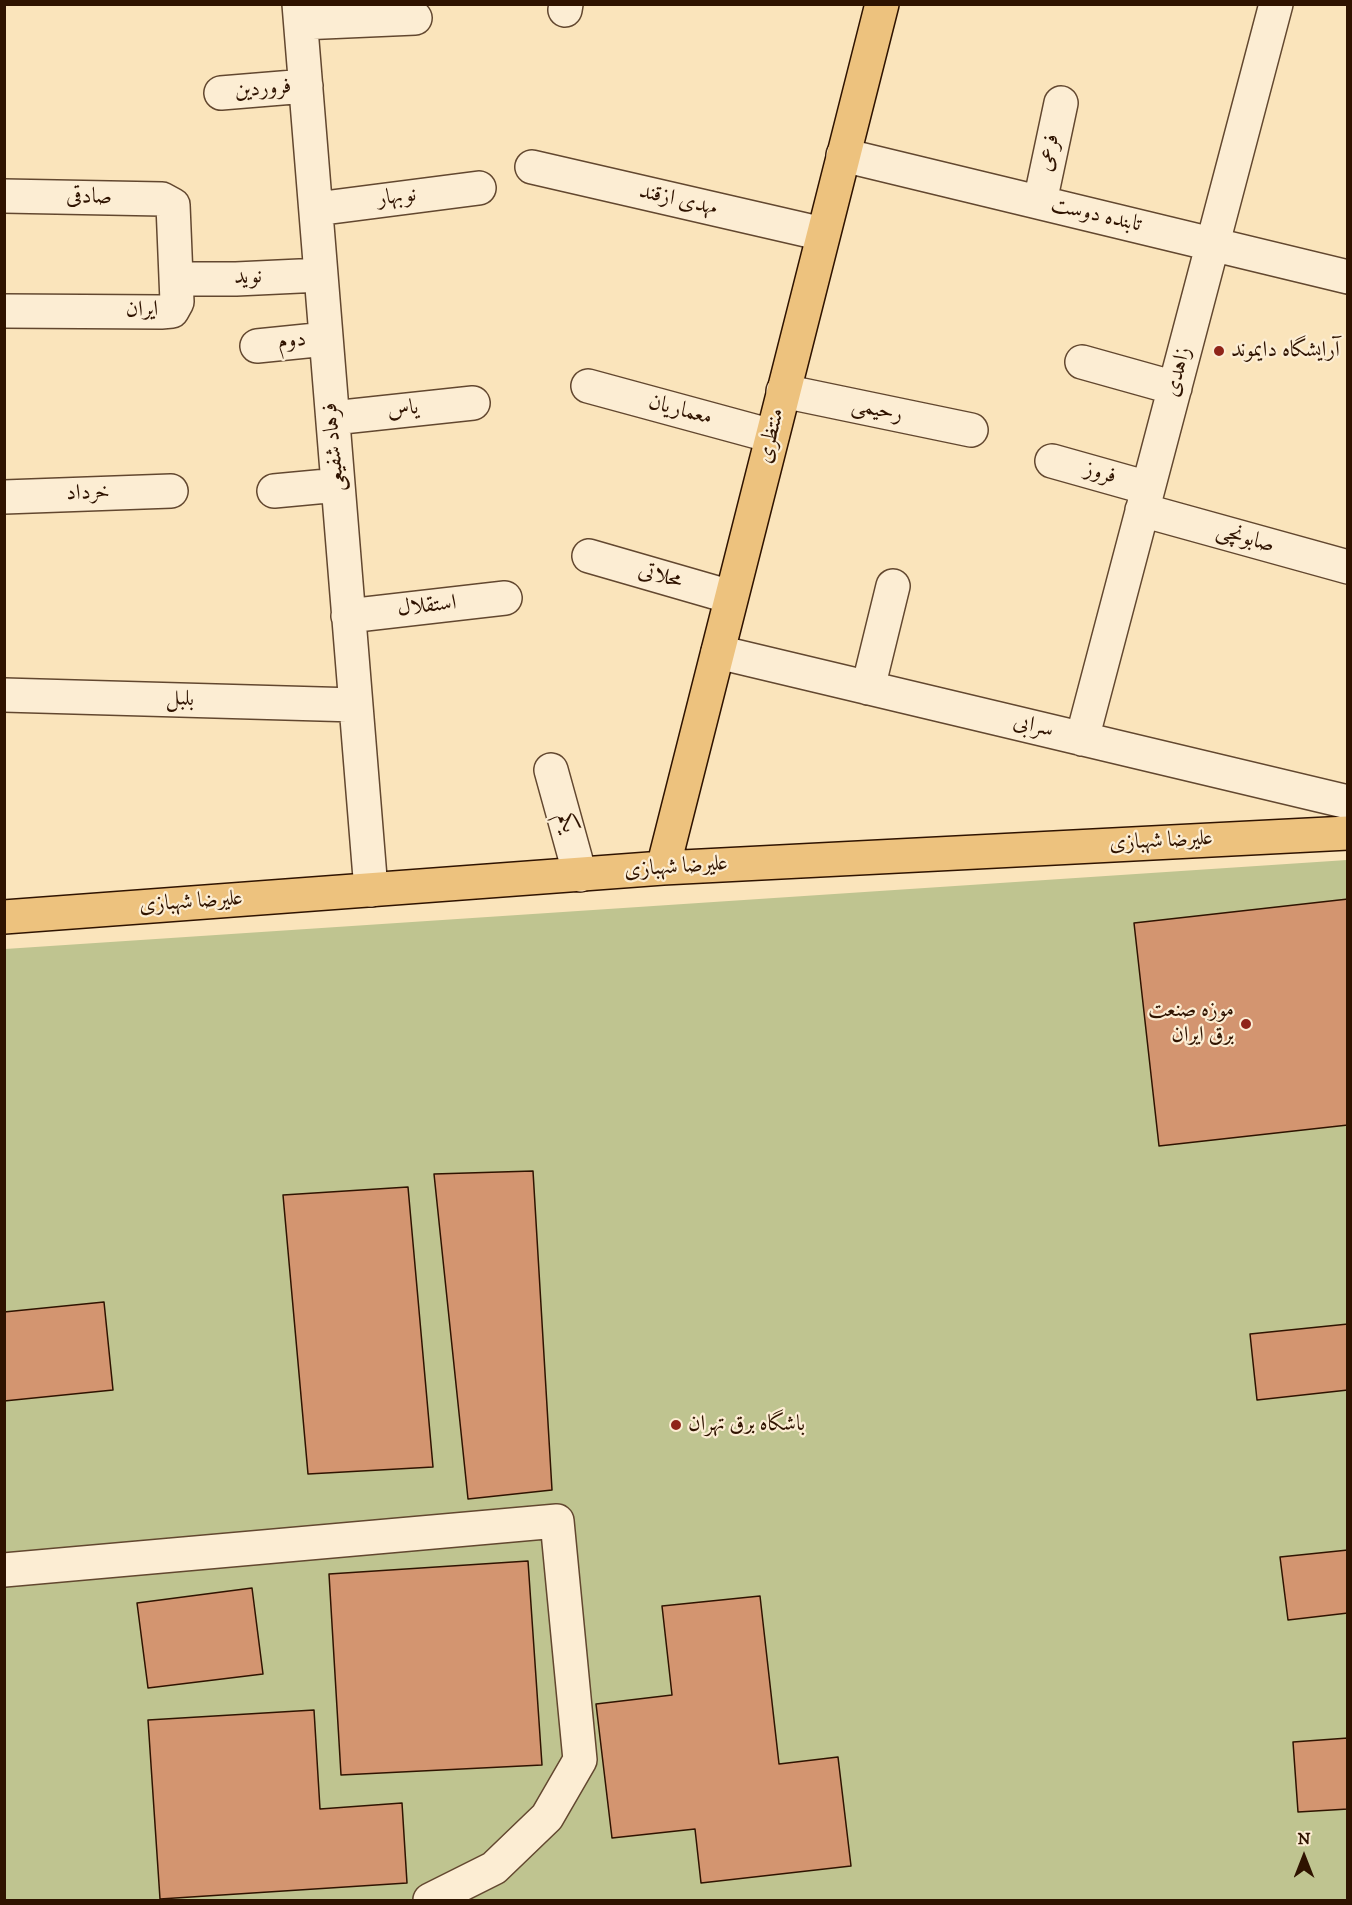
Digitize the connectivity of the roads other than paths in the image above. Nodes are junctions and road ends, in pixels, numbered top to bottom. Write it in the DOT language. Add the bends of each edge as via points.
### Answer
graph roads {
  1 [pos="882,4"];
  2 [pos="1276,4"];
  3 [pos="300,14"];
  4 [pos="415,18"];
  5 [pos="306,86"];
  6 [pos="221,93"];
  7 [pos="1061,103"];
  8 [pos="843,155"];
  9 [pos="532,167"];
  10 [pos="479,188"];
  11 [pos="4,196"];
  12 [pos="1040,202"];
  13 [pos="173,205"];
  14 [pos="316,208"];
  15 [pos="823,234"];
  16 [pos="1213,243"];
  17 [pos="321,275"];
  18 [pos="1347,277"];
  19 [pos="176,279"];
  20 [pos="4,310"];
  21 [pos="326,339"];
  22 [pos="257,346"];
  23 [pos="1082,362"];
  24 [pos="588,387"];
  25 [pos="1175,388"];
  26 [pos="783,392"];
  27 [pos="473,403"];
  28 [pos="333,418"];
  29 [pos="971,430"];
  30 [pos="772,436"];
  31 [pos="1052,461"];
  32 [pos="338,485"];
  33 [pos="171,491"];
  34 [pos="274,491"];
  35 [pos="4,497"];
  36 [pos="1145,499"];
  37 [pos="589,556"];
  38 [pos="1347,567"];
  39 [pos="893,586"];
  40 [pos="731,597"];
  41 [pos="505,598"];
  42 [pos="348,616"];
  43 [pos="718,652"];
  44 [pos="868,688"];
  45 [pos="4,695"];
  46 [pos="356,705"];
  47 [pos="1082,739"];
  48 [pos="551,770"];
  49 [pos="1347,802"];
  50 [pos="1347,832"];
  51 [pos="663,868"];
  52 [pos="580,875"];
  53 [pos="371,890"];
  54 [pos="4,917"];
  55 [pos="4,1570"];
  56 [pos="430,1900"];
  1 -- 8 [label="main road, منتظری"];
  2 -- 16 [label="street, زاهدی"];
  3 -- 4 [label="street"];
  3 -- 5 [label="street, فرهاد شفیعی"];
  5 -- 6 [label="street, فروردین"];
  5 -- 14 [label="street, فرهاد شفیعی"];
  7 -- 12 [label="street, فرعی"];
  8 -- 12 [label="street, تابنده دوست"];
  8 -- 15 [label="main road, منتظری"];
  9 -- 15 [label="street, مهدی ازقند"];
  10 -- 14 [label="street, نوبهار"];
  11 -- 13 [label="street, صادقی" via="162,199"];
  12 -- 16 [label="street, تابنده دوست"];
  13 -- 19 [label="street, ایران"];
  14 -- 17 [label="street, فرهاد شفیعی"];
  15 -- 26 [label="main road, منتظری"];
  16 -- 18 [label="street, تابنده دوست"];
  16 -- 25 [label="street, زاهدی"];
  17 -- 19 [label="street, نوید"];
  17 -- 21 [label="street, فرهاد شفیعی"];
  19 -- 20 [label="street, ایران" via="177,302 172,311"];
  21 -- 22 [label="street, دوم"];
  21 -- 28 [label="street, فرهاد شفیعی"];
  23 -- 25 [label="street"];
  24 -- 30 [label="street, معماریان"];
  25 -- 36 [label="street, زاهدی"];
  26 -- 29 [label="street, رحیمی"];
  26 -- 30 [label="main road, منتظری"];
  27 -- 28 [label="street, یاس"];
  28 -- 32 [label="street, فرهاد شفیعی"];
  30 -- 40 [label="main road, منتظری"];
  31 -- 36 [label="street, فروز"];
  32 -- 34 [label="street"];
  32 -- 42 [label="street, فرهاد شفیعی"];
  33 -- 35 [label="street, خرداد"];
  36 -- 38 [label="street, صابونچی"];
  36 -- 47 [label="street, زاهدی"];
  37 -- 40 [label="street, محلاتی"];
  39 -- 44 [label="street"];
  40 -- 43 [label="main road, منتظری"];
  41 -- 42 [label="street, استقلال"];
  42 -- 46 [label="street, فرهاد شفیعی"];
  43 -- 44 [label="street, سرابی"];
  43 -- 51 [label="main road, منتظری"];
  44 -- 47 [label="street, سرابی"];
  45 -- 46 [label="street, بلبل"];
  46 -- 53 [label="street, فرهاد شفیعی"];
  47 -- 49 [label="street, سرابی"];
  48 -- 52 [label="street, یکم"];
  50 -- 51 [label="main road, علیرضا شهبازی"];
  51 -- 52 [label="main road, علیرضا شهبازی"];
  52 -- 53 [label="main road, علیرضا شهبازی"];
  53 -- 54 [label="main road, علیرضا شهبازی"];
  55 -- 56 [label="street" via="557,1521 580,1760 547,1817 494,1868"];
}
